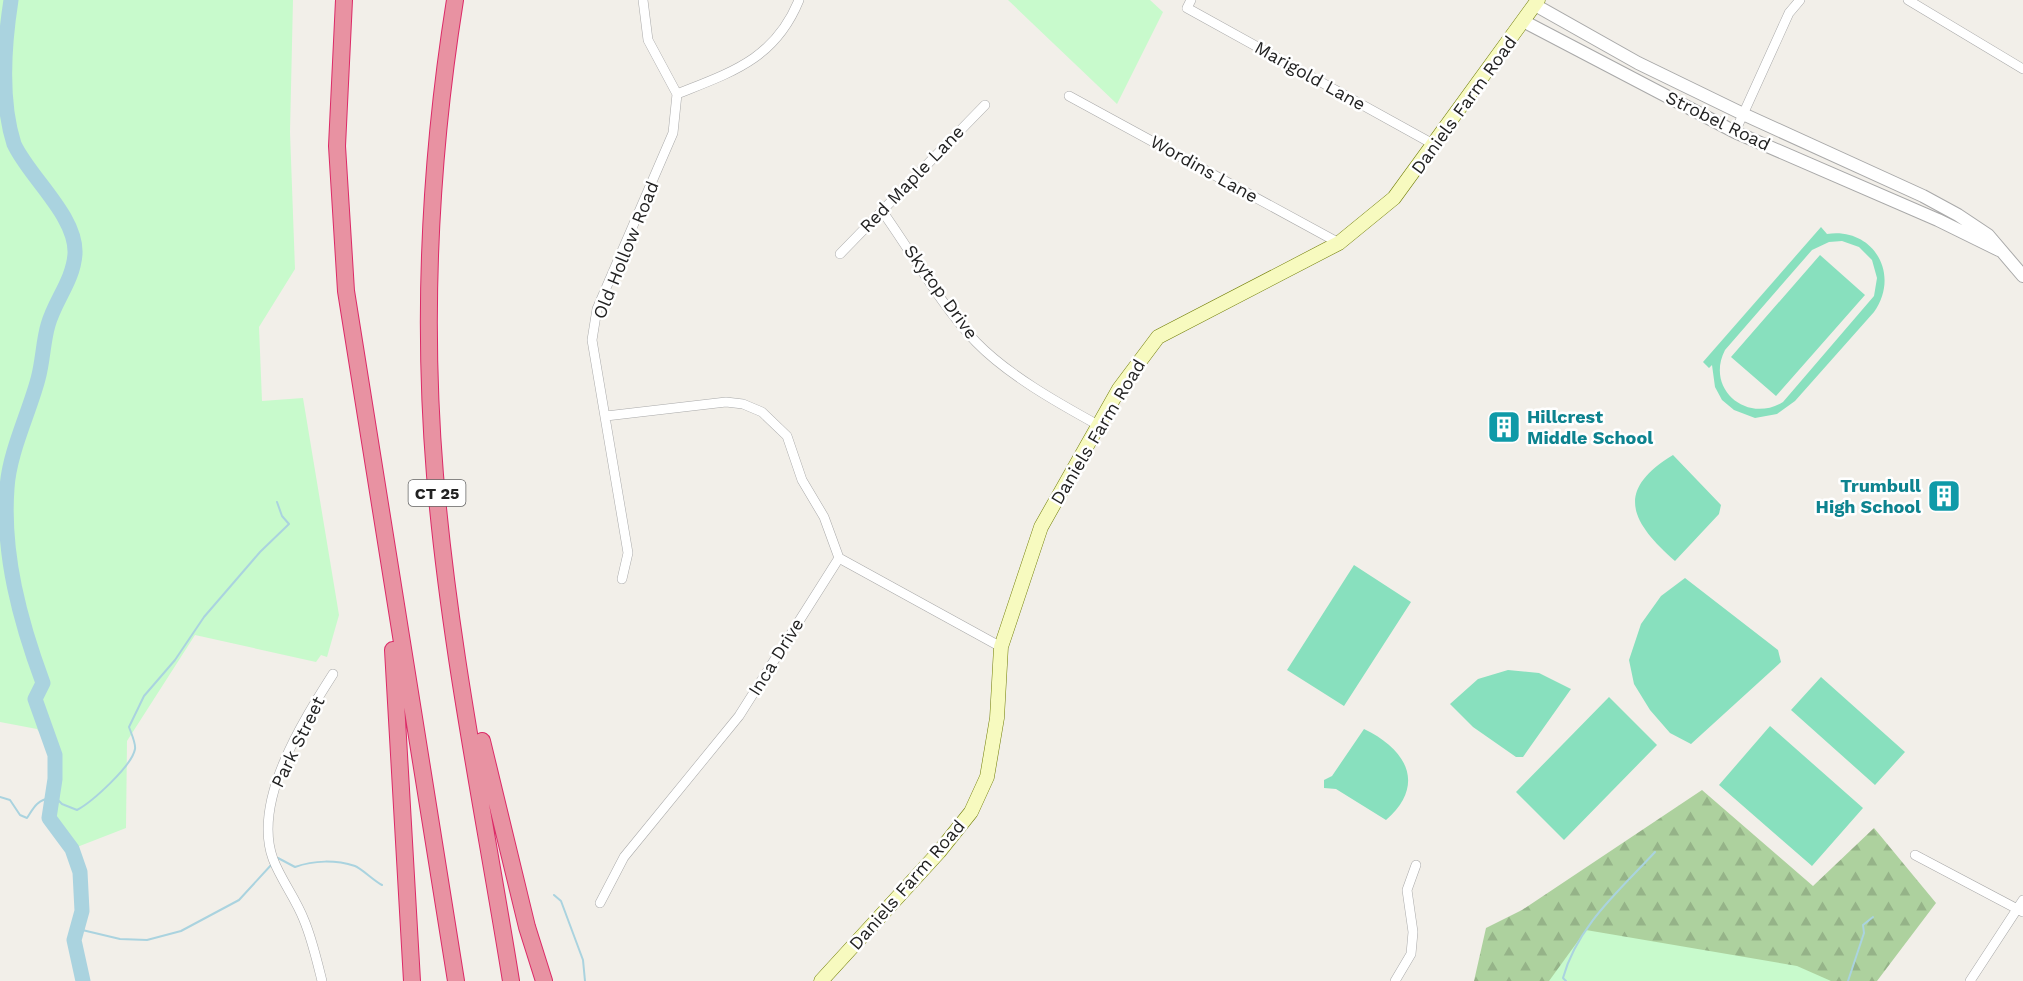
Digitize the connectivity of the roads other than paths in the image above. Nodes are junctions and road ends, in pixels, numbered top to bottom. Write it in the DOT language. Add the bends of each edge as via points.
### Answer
graph roads {
  1 [pos="344,0"];
  2 [pos="455,0"];
  3 [pos="643,0"];
  4 [pos="799,0"];
  5 [pos="1800,0"];
  6 [pos="1908,0"];
  7 [pos="1537,2"];
  8 [pos="1189,4"];
  9 [pos="1525,22"];
  10 [pos="2023,69"];
  11 [pos="677,94"];
  12 [pos="1069,96"];
  13 [pos="985,105"];
  14 [pos="1743,114"];
  15 [pos="1735,132"];
  16 [pos="1433,144"];
  17 [pos="1923,196"];
  18 [pos="1916,210"];
  19 [pos="882,211"];
  20 [pos="1339,243"];
  21 [pos="1999,250"];
  22 [pos="840,254"];
  23 [pos="2023,276"];
  24 [pos="606,416"];
  25 [pos="1098,425"];
  26 [pos="378,503"];
  27 [pos="839,558"];
  28 [pos="622,579"];
  29 [pos="449,595"];
  30 [pos="1001,647"];
  31 [pos="333,674"];
  32 [pos="1915,855"];
  33 [pos="1416,865"];
  34 [pos="2023,900"];
  35 [pos="600,903"];
  36 [pos="2020,910"];
  37 [pos="322,981"];
  38 [pos="412,981"];
  39 [pos="456,981"];
  40 [pos="511,981"];
  41 [pos="544,981"];
  42 [pos="821,981"];
  43 [pos="1395,981"];
  44 [pos="1970,981"];
  1 -- 26 [label="highway" via="338,126 341,237 350,326"];
  2 -- 29 [label="highway, CT 25" via="436,149 429,301 433,443"];
  3 -- 11 [label="street" via="648,40"];
  4 -- 11 [label="street" via="781,34 762,53 739,69"];
  5 -- 14 [label="street" via="1790,12"];
  6 -- 10 [label="street"];
  7 -- 9 [label="main road, Daniels Farm Road"];
  7 -- 14 [label="street, Strobel Road" via="1638,63"];
  8 -- 16 [label="street, Marigold Lane"];
  9 -- 15 [label="street, Strobel Road"];
  9 -- 16 [label="main road, Daniels Farm Road"];
  11 -- 24 [label="street, Old Hollow Road" via="673,132 597,309 592,340"];
  12 -- 20 [label="street, Wordins Lane"];
  13 -- 19 [label="street, Red Maple Lane"];
  14 -- 15 [label="street"];
  14 -- 17 [label="street, Strobel Road"];
  15 -- 18 [label="street, Strobel Road"];
  16 -- 20 [label="main road, Daniels Farm Road" via="1394,198"];
  17 -- 18 [label="street"];
  17 -- 21 [label="street, Strobel Road" via="1988,235"];
  18 -- 21 [label="street, Strobel Road"];
  19 -- 22 [label="street, Red Maple Lane"];
  19 -- 25 [label="street, Skytop Drive" via="977,343 1051,398"];
  20 -- 25 [label="main road, Daniels Farm Road" via="1158,337"];
  21 -- 23 [label="street, Strobel Road"];
  24 -- 27 [label="street" via="726,402 762,411 788,436 802,480 824,517"];
  24 -- 28 [label="street, Old Hollow Road" via="628,554"];
  25 -- 30 [label="main road, Daniels Farm Road" via="1041,527"];
  26 -- 38 [label="highway" via="395,681"];
  26 -- 39 [label="highway"];
  27 -- 30 [label="street"];
  27 -- 35 [label="street, Inca Drive" via="739,716 624,857"];
  29 -- 40 [label="highway, CT 25"];
  29 -- 41 [label="highway" via="521,903"];
  30 -- 42 [label="main road, Daniels Farm Road" via="997,718 987,777 971,812"];
  31 -- 37 [label="street, Park Street" via="294,746 268,815 274,862 304,919"];
  32 -- 36 [label="street"];
  33 -- 43 [label="street" via="1407,890 1413,932 1411,954"];
  34 -- 36 [label="street"];
  36 -- 44 [label="street"];
}
